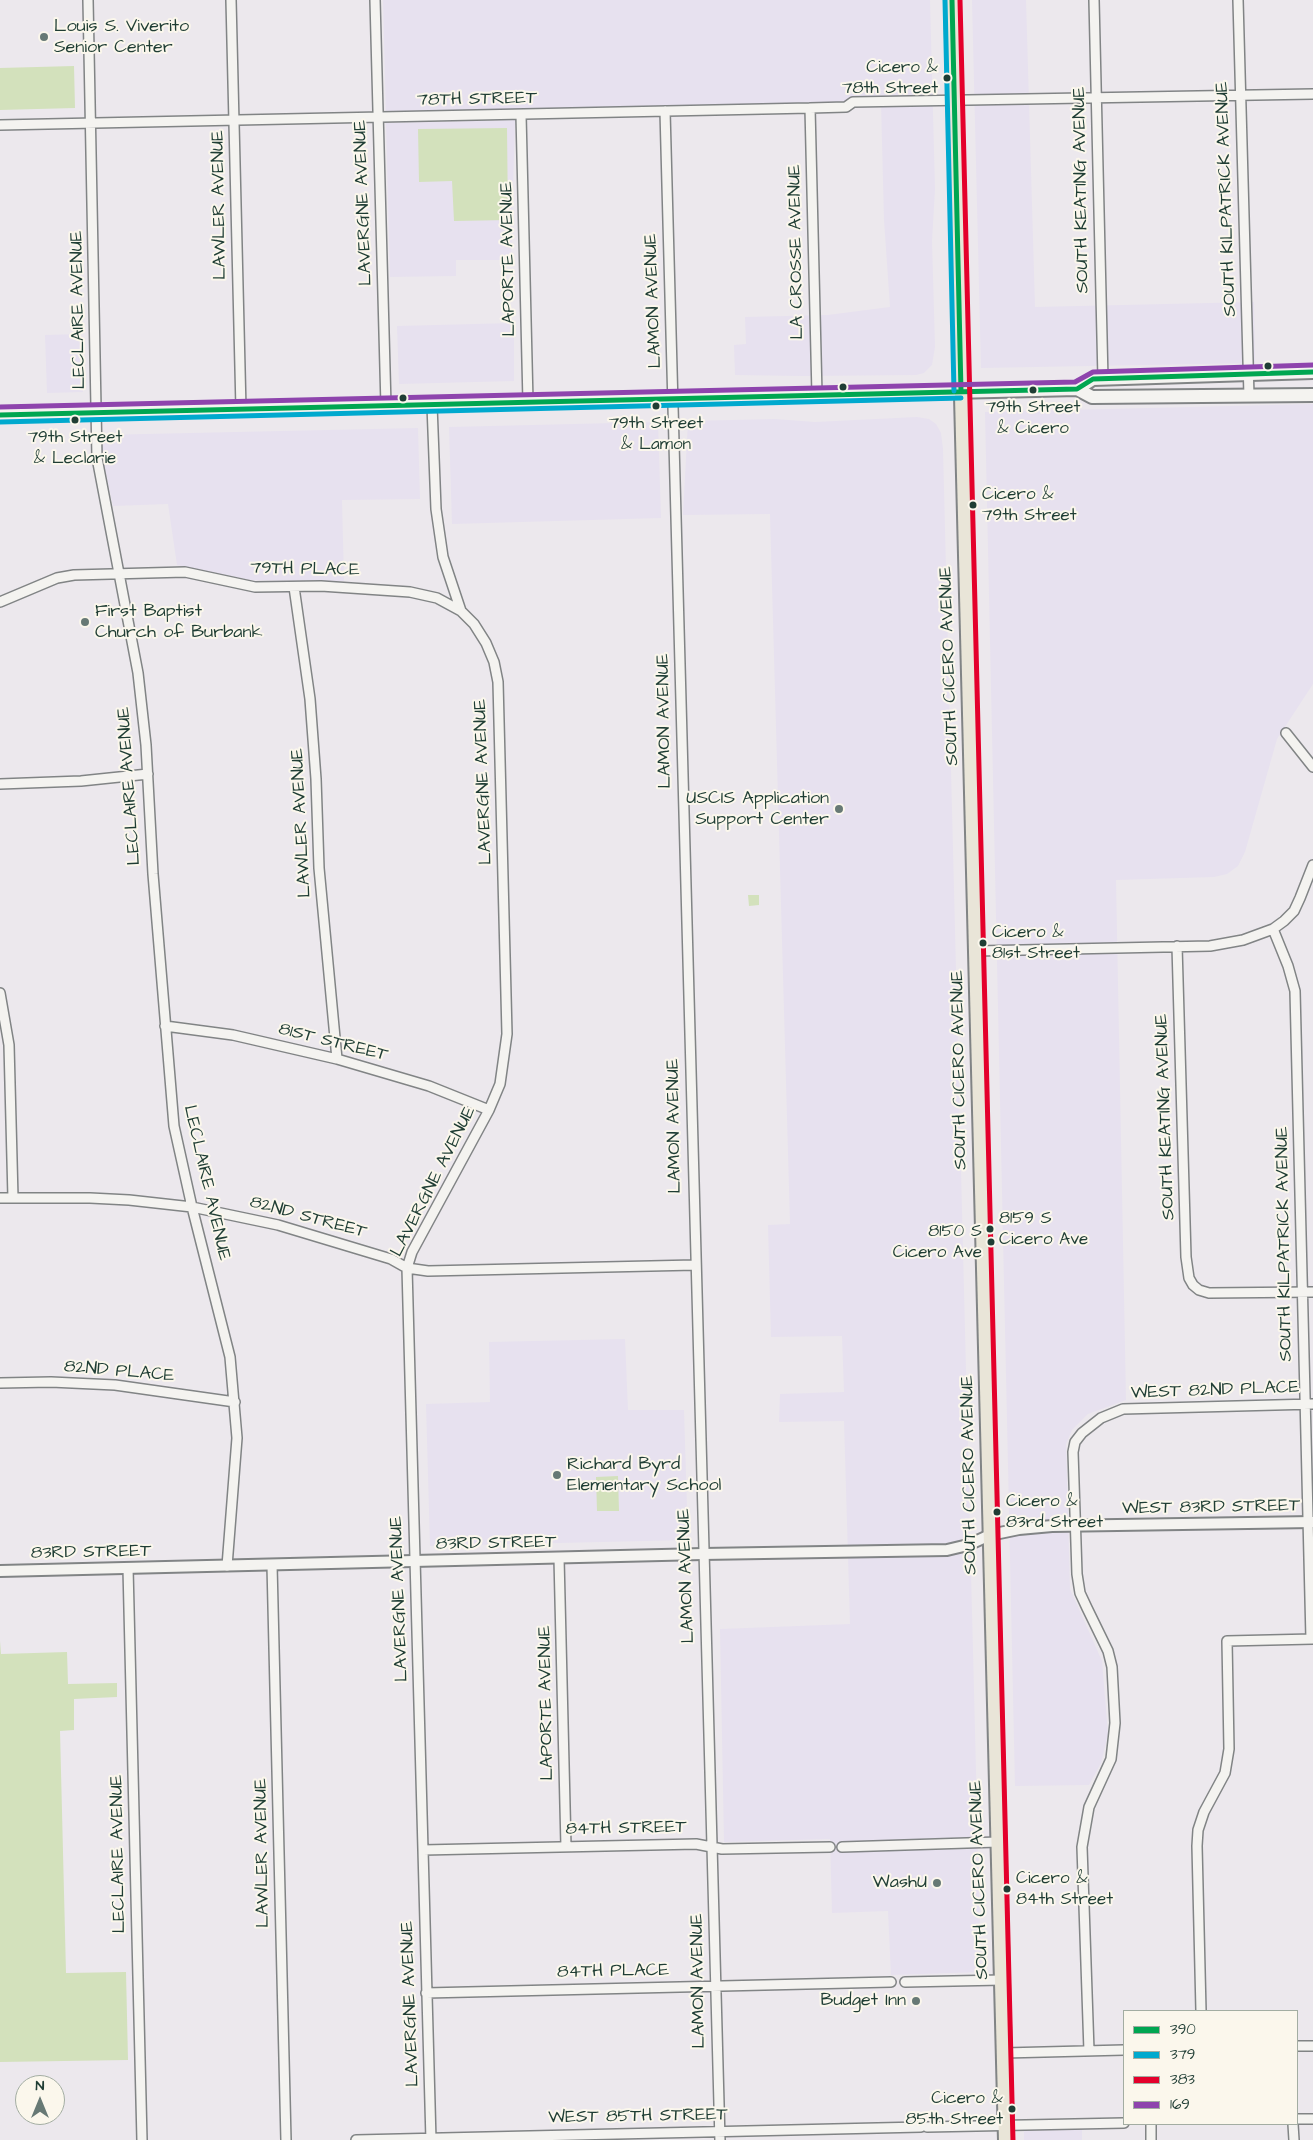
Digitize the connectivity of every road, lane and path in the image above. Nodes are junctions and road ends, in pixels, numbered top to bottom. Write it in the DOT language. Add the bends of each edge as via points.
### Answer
graph roads {
  1 [pos="88,0"];
  2 [pos="231,0"];
  3 [pos="375,0"];
  4 [pos="952,0"];
  5 [pos="1094,0"];
  6 [pos="1238,0"];
  7 [pos="1313,94"];
  8 [pos="1241,95"];
  9 [pos="1096,98"];
  10 [pos="954,100"];
  11 [pos="810,108"];
  12 [pos="665,111"];
  13 [pos="522,115"];
  14 [pos="378,117"];
  15 [pos="234,120"];
  16 [pos="90,123"];
  17 [pos="0,125"];
  18 [pos="1313,372"];
  19 [pos="1248,375"];
  20 [pos="1103,379"];
  21 [pos="1077,389"];
  22 [pos="961,392"];
  23 [pos="817,395"];
  24 [pos="1313,395"];
  25 [pos="1249,396"];
  26 [pos="673,398"];
  27 [pos="528,402"];
  28 [pos="432,404"];
  29 [pos="386,406"];
  30 [pos="241,409"];
  31 [pos="97,413"];
  32 [pos="0,415"];
  33 [pos="118,575"];
  34 [pos="294,587"];
  35 [pos="0,602"];
  36 [pos="461,611"];
  37 [pos="1286,733"];
  38 [pos="1313,767"];
  39 [pos="148,774"];
  40 [pos="0,784"];
  41 [pos="1313,865"];
  42 [pos="1273,929"];
  43 [pos="1177,946"];
  44 [pos="976,951"];
  45 [pos="0,993"];
  46 [pos="164,1026"];
  47 [pos="337,1059"];
  48 [pos="489,1110"];
  49 [pos="0,1198"];
  50 [pos="13,1198"];
  51 [pos="192,1207"];
  52 [pos="695,1265"];
  53 [pos="407,1268"];
  54 [pos="1303,1292"];
  55 [pos="1313,1292"];
  56 [pos="0,1383"];
  57 [pos="235,1402"];
  58 [pos="1309,1404"];
  59 [pos="1311,1522"];
  60 [pos="1075,1526"];
  61 [pos="990,1535"];
  62 [pos="703,1554"];
  63 [pos="559,1558"];
  64 [pos="416,1562"];
  65 [pos="272,1565"];
  66 [pos="227,1566"];
  67 [pos="128,1568"];
  68 [pos="0,1571"];
  69 [pos="1312,1639"];
  70 [pos="998,1842"];
  71 [pos="566,1847"];
  72 [pos="712,1847"];
  73 [pos="830,1847"];
  74 [pos="842,1847"];
  75 [pos="422,1850"];
  76 [pos="1002,1980"];
  77 [pos="891,1982"];
  78 [pos="906,1982"];
  79 [pos="716,1986"];
  80 [pos="426,1993"];
  81 [pos="1201,2010"];
  82 [pos="1298,2046"];
  83 [pos="1313,2046"];
  84 [pos="1123,2050"];
  85 [pos="1089,2051"];
  86 [pos="1004,2053"];
  87 [pos="1298,2119"];
  88 [pos="1313,2119"];
  89 [pos="1123,2123"];
  90 [pos="1151,2125"];
  91 [pos="1293,2125"];
  92 [pos="1006,2133"];
  93 [pos="720,2136"];
  94 [pos="431,2139"];
  95 [pos="142,2140"];
  96 [pos="286,2140"];
  97 [pos="356,2140"];
  98 [pos="1151,2140"];
  99 [pos="1294,2140"];
  1 -- 16 [label="street, LECLAIRE AVENUE"];
  2 -- 15 [label="street, LAWLER AVENUE"];
  3 -- 14 [label="street, LAVERGNE AVENUE"];
  4 -- 10 [label="main road, SOUTH CICERO AVENUE"];
  5 -- 9 [label="street, SOUTH KEATING AVENUE"];
  6 -- 8 [label="street, SOUTH KILPATRICK AVENUE"];
  7 -- 8 [label="street, 78TH STREET"];
  8 -- 9 [label="street, 78TH STREET"];
  8 -- 19 [label="street, SOUTH KILPATRICK AVENUE"];
  9 -- 10 [label="street, 78TH STREET"];
  9 -- 20 [label="street, SOUTH KEATING AVENUE"];
  10 -- 11 [label="street, 78TH STREET" via="853,102 846,107"];
  10 -- 22 [label="main road, SOUTH CICERO AVENUE"];
  11 -- 12 [label="street, 78TH STREET"];
  11 -- 23 [label="street, LA CROSSE AVENUE"];
  12 -- 13 [label="street, 78TH STREET"];
  12 -- 26 [label="street, LAMON AVENUE"];
  13 -- 14 [label="street, 78TH STREET"];
  13 -- 27 [label="street, LAPORTE AVENUE"];
  14 -- 15 [label="street, 78TH STREET"];
  14 -- 29 [label="street, LAVERGNE AVENUE"];
  15 -- 16 [label="street, 78TH STREET"];
  15 -- 30 [label="street, LAWLER AVENUE"];
  16 -- 17 [label="street, 78TH STREET"];
  16 -- 31 [label="street, LECLAIRE AVENUE"];
  18 -- 19 [label="main road"];
  19 -- 20 [label="main road"];
  19 -- 25 [label="street, SOUTH KILPATRICK AVENUE"];
  20 -- 21 [label="main road" via="1093,379"];
  21 -- 22 [label="main road"];
  21 -- 25 [label="main road" via="1092,397"];
  22 -- 23 [label="main road"];
  22 -- 44 [label="main road, SOUTH CICERO AVENUE"];
  23 -- 26 [label="main road"];
  24 -- 25 [label="main road"];
  26 -- 27 [label="main road"];
  26 -- 52 [label="street, LAMON AVENUE"];
  27 -- 28 [label="main road"];
  28 -- 29 [label="main road"];
  28 -- 36 [label="street, LAVERGNE AVENUE" via="438,533"];
  29 -- 30 [label="main road"];
  30 -- 31 [label="main road"];
  31 -- 32 [label="main road"];
  31 -- 33 [label="street, LECLAIRE AVENUE" via="97,458"];
  33 -- 34 [label="street, 79TH PLACE" via="185,572 246,586"];
  33 -- 35 [label="street, 79TH PLACE" via="57,578"];
  33 -- 39 [label="street, LECLAIRE AVENUE" via="138,673"];
  34 -- 36 [label="street, 79TH PLACE" via="410,592 437,598"];
  34 -- 47 [label="street, LAWLER AVENUE" via="310,699 320,877"];
  36 -- 48 [label="street, LAVERGNE AVENUE" via="486,643 498,682 507,1034 500,1084"];
  37 -- 38 [label="street"];
  39 -- 40 [label="street"];
  39 -- 46 [label="street, LECLAIRE AVENUE"];
  41 -- 42 [label="street" via="1294,911"];
  42 -- 43 [label="street" via="1227,944"];
  42 -- 54 [label="street, SOUTH KILPATRICK AVENUE" via="1295,991"];
  43 -- 44 [label="street"];
  43 -- 54 [label="street, SOUTH KEATING AVENUE" via="1189,1278 1199,1290 1222,1294"];
  44 -- 61 [label="main road, SOUTH CICERO AVENUE"];
  45 -- 50 [label="street" via="8,1045"];
  46 -- 47 [label="street, 81ST STREET" via="233,1035"];
  46 -- 51 [label="street, LECLAIRE AVENUE" via="174,1126"];
  47 -- 48 [label="street, 81ST STREET" via="429,1086"];
  48 -- 53 [label="street, LAVERGNE AVENUE" via="412,1252"];
  49 -- 50 [label="street, 82ND STREET"];
  50 -- 51 [label="street, 82ND STREET" via="110,1198"];
  51 -- 53 [label="street, 82ND STREET" via="322,1237 391,1259"];
  51 -- 57 [label="street, LECLAIRE AVENUE" via="230,1357"];
  52 -- 53 [label="street, 82ND STREET" via="428,1271"];
  52 -- 62 [label="street, LAMON AVENUE"];
  53 -- 64 [label="street, LAVERGNE AVENUE"];
  54 -- 55 [label="street"];
  54 -- 58 [label="street, SOUTH KILPATRICK AVENUE"];
  56 -- 57 [label="street, 82ND PLACE" via="115,1385"];
  57 -- 66 [label="street, LECLAIRE AVENUE" via="237,1438"];
  58 -- 59 [label="street, SOUTH KILPATRICK AVENUE"];
  58 -- 60 [label="street, WEST 82ND PLACE" via="1123,1409 1111,1412 1091,1425 1075,1442"];
  59 -- 60 [label="street, WEST 83RD STREET"];
  59 -- 69 [label="street, SOUTH KILPATRICK AVENUE"];
  60 -- 61 [label="street, WEST 83RD STREET" via="1010,1530"];
  60 -- 85 [label="street" via="1080,1592 1108,1651 1115,1723 1111,1760 1089,1808 1082,1847"];
  61 -- 62 [label="street, 83RD STREET" via="947,1550"];
  61 -- 70 [label="main road, SOUTH CICERO AVENUE"];
  62 -- 63 [label="street, 83RD STREET"];
  62 -- 72 [label="street, LAMON AVENUE"];
  63 -- 64 [label="street, 83RD STREET"];
  63 -- 71 [label="street, LAPORTE AVENUE"];
  64 -- 65 [label="street, 83RD STREET"];
  64 -- 75 [label="street, LAVERGNE AVENUE"];
  65 -- 66 [label="street, 83RD STREET"];
  65 -- 96 [label="street, LAWLER AVENUE"];
  66 -- 67 [label="street, 83RD STREET"];
  67 -- 68 [label="street, 83RD STREET"];
  67 -- 95 [label="street, LECLAIRE AVENUE"];
  69 -- 81 [label="street" via="1227,1641 1229,1749 1225,1773 1198,1830"];
  70 -- 74 [label="street"];
  70 -- 76 [label="main road, SOUTH CICERO AVENUE"];
  71 -- 72 [label="street, 84TH STREET" via="696,1844"];
  71 -- 75 [label="street, 84TH STREET"];
  72 -- 73 [label="street, 84TH STREET"];
  72 -- 79 [label="street, LAMON AVENUE"];
  75 -- 80 [label="street, LAVERGNE AVENUE"];
  76 -- 78 [label="street"];
  76 -- 86 [label="main road, SOUTH CICERO AVENUE"];
  77 -- 79 [label="street, 84TH PLACE"];
  79 -- 80 [label="street, 84TH PLACE"];
  79 -- 93 [label="street, LAMON AVENUE"];
  80 -- 94 [label="street, LAVERGNE AVENUE"];
  82 -- 83 [label="street"];
  84 -- 85 [label="street"];
  85 -- 86 [label="street"];
  86 -- 92 [label="main road, SOUTH CICERO AVENUE"];
  87 -- 88 [label="street"];
  89 -- 92 [label="street, WEST 85TH STREET"];
  90 -- 98 [label="street"];
  91 -- 99 [label="street"];
  92 -- 93 [label="street, WEST 85TH STREET" via="924,2127"];
  93 -- 94 [label="street, WEST 85TH STREET"];
  94 -- 97 [label="street, WEST 85TH STREET"];
}
